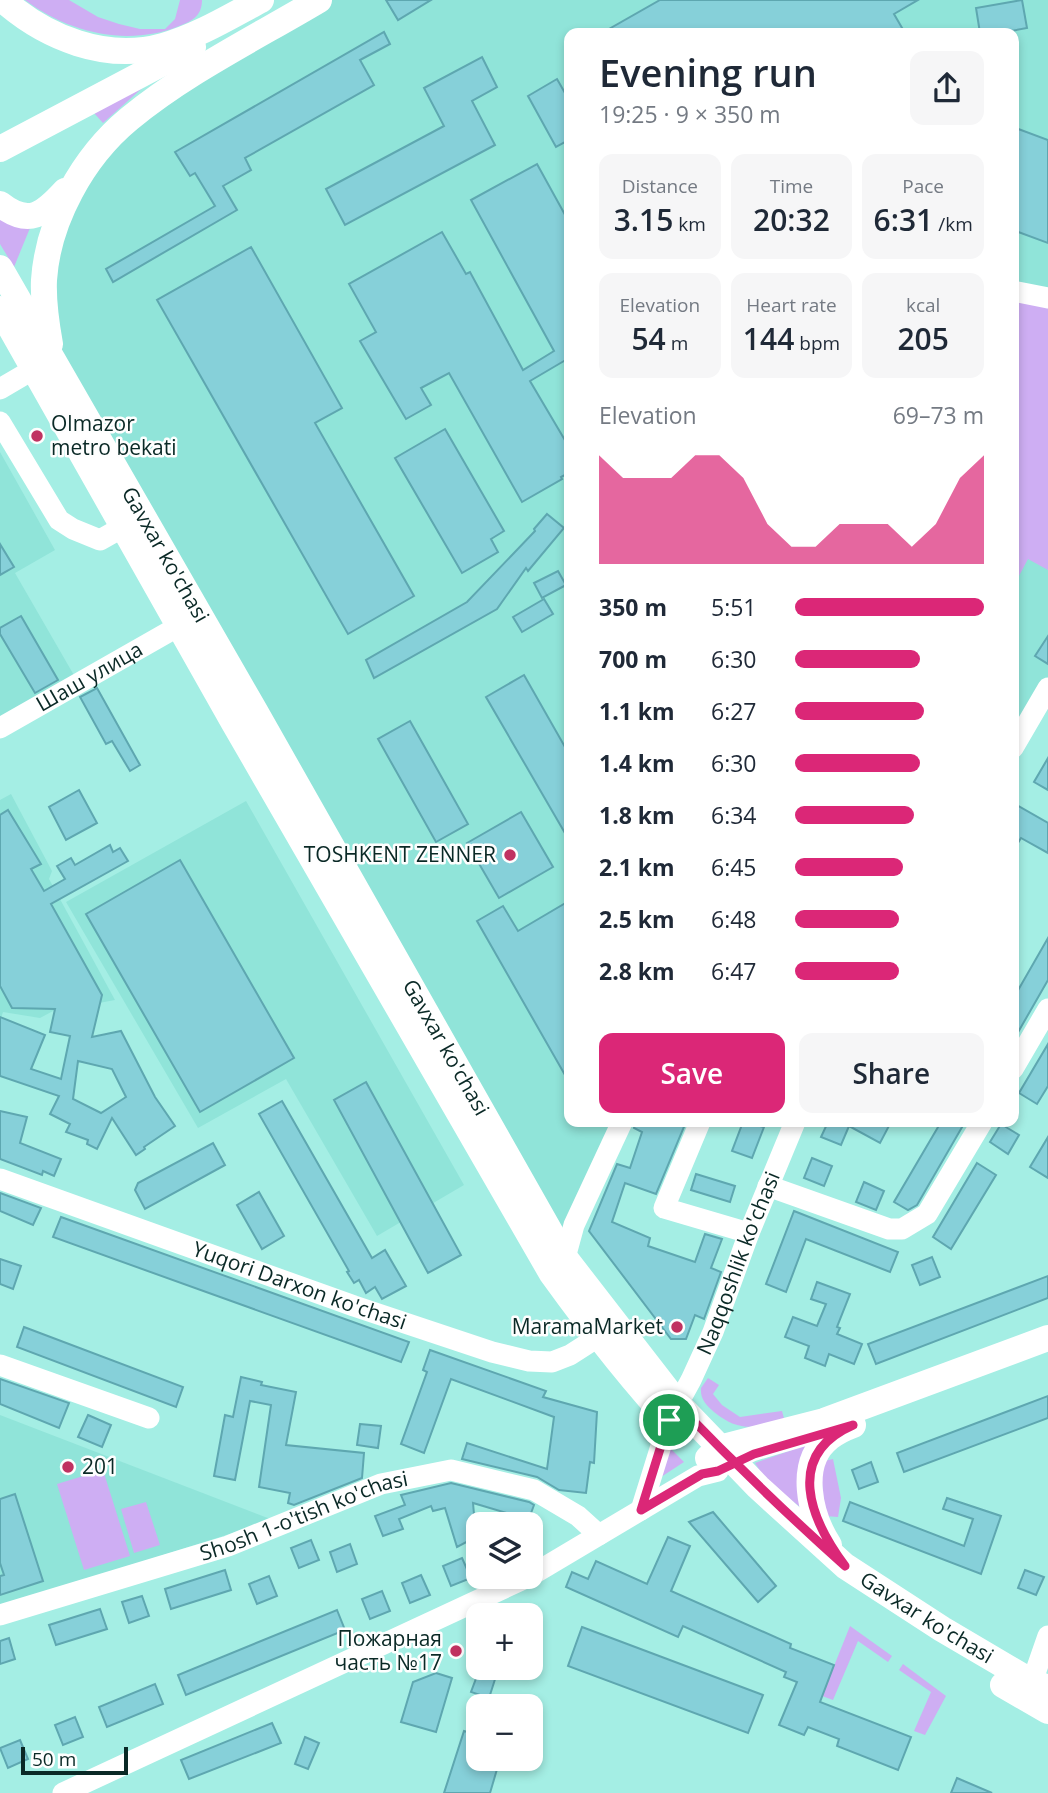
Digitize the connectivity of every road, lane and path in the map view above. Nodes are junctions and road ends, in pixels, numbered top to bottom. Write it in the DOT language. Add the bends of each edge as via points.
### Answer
graph roads {
  1 [pos="3,0"];
  2 [pos="261,0"];
  3 [pos="318,0"];
  4 [pos="230,17"];
  5 [pos="0,149"];
  6 [pos="83,172"];
  7 [pos="0,204"];
  8 [pos="0,268"];
  9 [pos="1019,292"];
  10 [pos="1048,298"];
  11 [pos="3,315"];
  12 [pos="44,363"];
  13 [pos="0,389"];
  14 [pos="0,422"];
  15 [pos="124,527"];
  16 [pos="179,626"];
  17 [pos="1048,688"];
  18 [pos="0,728"];
  19 [pos="1019,738"];
  20 [pos="1048,1009"];
  21 [pos="1019,1059"];
  22 [pos="620,1127"];
  23 [pos="698,1127"];
  24 [pos="793,1127"];
  25 [pos="979,1127"];
  26 [pos="0,1179"];
  27 [pos="768,1186"];
  28 [pos="749,1233"];
  29 [pos="565,1258"];
  30 [pos="598,1337"];
  31 [pos="1048,1338"];
  32 [pos="1048,1352"];
  33 [pos="0,1364"];
  34 [pos="673,1412"];
  35 [pos="149,1418"];
  36 [pos="853,1425"];
  37 [pos="716,1463"];
  38 [pos="641,1510"];
  39 [pos="600,1535"];
  40 [pos="845,1566"];
  41 [pos="543,1568"];
  42 [pos="501,1589"];
  43 [pos="0,1615"];
  44 [pos="1048,1636"];
  45 [pos="1040,1685"];
  46 [pos="1048,1711"];
  47 [pos="63,1793"];
  1 -- 4 [label="main road" via="57,36 110,50 164,46"];
  2 -- 4 [label="main road"];
  3 -- 6 [label="main road" via="130,118"];
  4 -- 5 [label="main road" via="186,52"];
  6 -- 7 [label="main road" via="39,215 16,214"];
  6 -- 12 [label="main road" via="54,229 46,264"];
  8 -- 12 [label="main road, Gavxar ko'chasi"];
  9 -- 10 [label="street"];
  11 -- 12 [label="main road, Gavxar ko'chasi"];
  12 -- 13 [label="street"];
  12 -- 15 [label="main road, Gavxar ko'chasi"];
  12 -- 29 [label="main road, Gavxar ko'chasi"];
  14 -- 15 [label="street" via="59,520 100,540"];
  15 -- 16 [label="main road, Gavxar ko'chasi"];
  16 -- 18 [label="street, Шаш улица"];
  16 -- 30 [label="main road, Gavxar ko'chasi" via="552,1274"];
  17 -- 19 [label="street"];
  20 -- 21 [label="street"];
  22 -- 29 [label="street" via="574,1225"];
  23 -- 28 [label="street" via="664,1208"];
  24 -- 27 [label="street, Naqqoshlik ko'chasi"];
  25 -- 27 [label="street" via="927,1214 902,1229 889,1229"];
  26 -- 30 [label="street, Yuqori Darxon ko'chasi" via="492,1352 552,1362"];
  27 -- 28 [label="street, Naqqoshlik ko'chasi"];
  28 -- 34 [label="street, Naqqoshlik ko'chasi" via="713,1332"];
  29 -- 34 [label="main road, Gavxar ko'chasi"];
  30 -- 34 [label="main road, Gavxar ko'chasi"];
  31 -- 37 [label="main road" via="824,1421 755,1439"];
  32 -- 36 [label="main road"];
  33 -- 35 [label="street"];
  34 -- 37 [label="main road, Gavxar ko'chasi"];
  34 -- 38 [label="street, Naqqoshlik ko'chasi"];
  36 -- 37 [label="main road"];
  36 -- 40 [label="main road" via="824,1443 811,1474 818,1523"];
  37 -- 38 [label="street"];
  37 -- 40 [label="main road, Gavxar ko'chasi"];
  37 -- 46 [label="main road, Gavxar ko'chasi" via="817,1563 854,1593"];
  38 -- 39 [label="street"];
  39 -- 41 [label="street"];
  39 -- 43 [label="street, Shosh 1-o'tish ko'chasi" via="534,1490 451,1470 381,1484 228,1546"];
  40 -- 45 [label="main road, Gavxar ko'chasi"];
  42 -- 47 [label="street"];
  44 -- 45 [label="street"];
}
